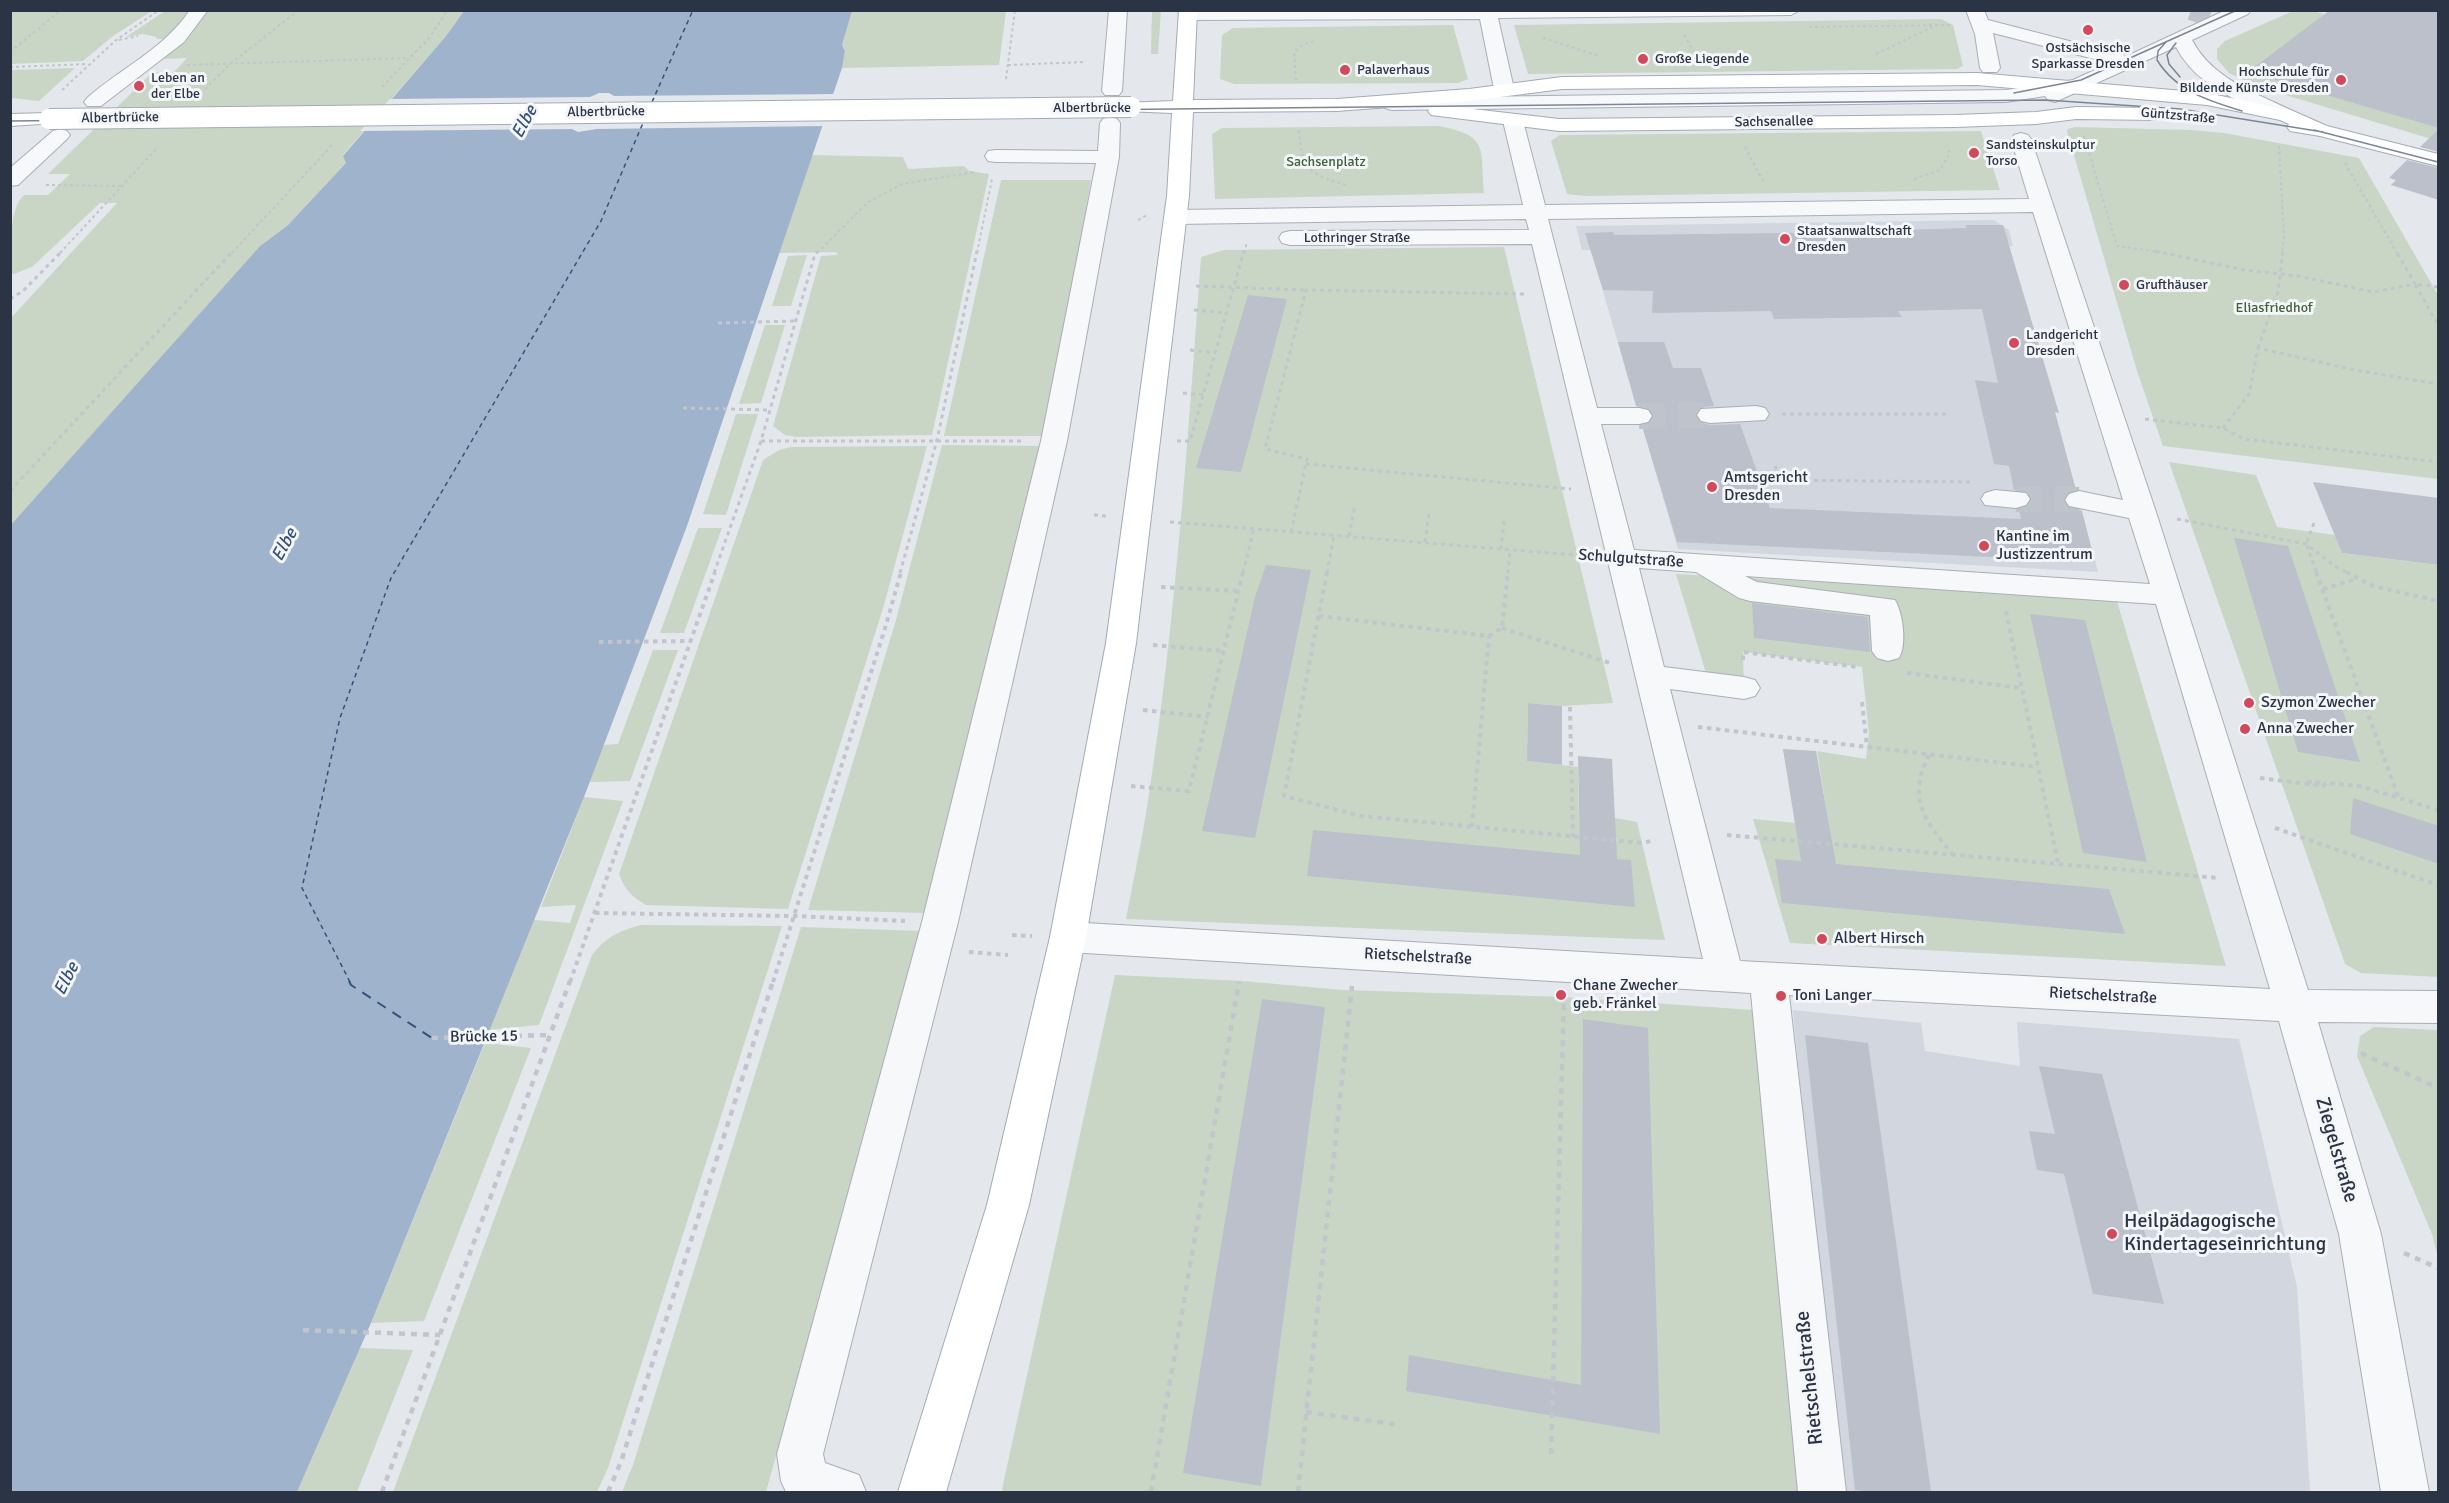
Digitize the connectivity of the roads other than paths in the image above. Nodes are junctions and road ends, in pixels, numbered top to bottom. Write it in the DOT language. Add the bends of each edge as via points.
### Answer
graph roads {
  1 [pos="199,10"];
  2 [pos="1118,10"];
  3 [pos="1791,10"];
  4 [pos="2242,10"];
  5 [pos="1487,12"];
  6 [pos="1188,14"];
  7 [pos="1978,17"];
  8 [pos="2181,38"];
  9 [pos="2128,62"];
  10 [pos="1995,75"];
  11 [pos="2073,86"];
  12 [pos="1504,89"];
  13 [pos="1112,91"];
  14 [pos="94,102"];
  15 [pos="1337,105"];
  16 [pos="1184,107"];
  17 [pos="2286,116"];
  18 [pos="2007,118"];
  19 [pos="2036,118"];
  20 [pos="1513,121"];
  21 [pos="32,122"];
  22 [pos="1110,123"];
  23 [pos="2319,129"];
  24 [pos="2021,139"];
  25 [pos="1108,158"];
  26 [pos="2439,160"];
  27 [pos="996,162"];
  28 [pos="10,180"];
  29 [pos="2042,205"];
  30 [pos="1540,224"];
  31 [pos="1180,232"];
  32 [pos="1248,238"];
  33 [pos="1756,414"];
  34 [pos="1710,415"];
  35 [pos="1587,416"];
  36 [pos="1639,416"];
  37 [pos="2079,500"];
  38 [pos="2142,512"];
  39 [pos="1623,558"];
  40 [pos="1701,564"];
  41 [pos="2168,595"];
  42 [pos="1888,651"];
  43 [pos="1652,676"];
  44 [pos="1744,688"];
  45 [pos="1068,937"];
  46 [pos="1725,975"];
  47 [pos="1768,978"];
  48 [pos="2293,1005"];
  49 [pos="2439,1007"];
  50 [pos="842,1492"];
  51 [pos="922,1492"];
  52 [pos="1821,1492"];
  53 [pos="2405,1492"];
  1 -- 14 [label="street" via="174,42"];
  2 -- 13 [label="street"];
  3 -- 5 [label="street"];
  4 -- 8 [label="street"];
  5 -- 6 [label="street"];
  5 -- 12 [label="street"];
  6 -- 16 [label="main road"];
  7 -- 9 [label="street"];
  7 -- 10 [label="street"];
  8 -- 9 [label="street"];
  8 -- 17 [label="street, Güntzstraße" via="2189,56 2204,72"];
  9 -- 11 [label="street"];
  10 -- 11 [label="main road, Güntzstraße"];
  10 -- 12 [label="main road" via="1562,83"];
  11 -- 15 [label="street" via="2006,96"];
  11 -- 17 [label="main road, Güntzstraße" via="2182,96"];
  11 -- 18 [label="street"];
  12 -- 15 [label="main road"];
  15 -- 16 [label="main road"];
  15 -- 20 [label="main road" via="1449,111"];
  16 -- 21 [label="main road, Albertbrücke, bridge"];
  16 -- 31 [label="main road"];
  17 -- 23 [label="main road, Güntzstraße"];
  18 -- 19 [label="main road, Sachsenallee"];
  18 -- 20 [label="main road, Sachsenallee" via="1604,124"];
  19 -- 23 [label="main road, Güntzstraße" via="2130,112"];
  20 -- 30 [label="street"];
  21 -- 28 [label="street"];
  22 -- 25 [label="street"];
  23 -- 26 [label="main road, Güntzstraße"];
  24 -- 29 [label="street, Ziegelstraße"];
  25 -- 27 [label="street"];
  25 -- 50 [label="street" via="1054,441 940,922 800,1454 805,1482"];
  29 -- 30 [label="street"];
  29 -- 38 [label="street, Ziegelstraße"];
  30 -- 31 [label="street"];
  30 -- 32 [label="street, Lothringer Straße"];
  30 -- 35 [label="street"];
  31 -- 45 [label="main road" via="1166,285 1111,707"];
  33 -- 34 [label="street"];
  35 -- 36 [label="street"];
  35 -- 39 [label="street"];
  37 -- 38 [label="street"];
  38 -- 41 [label="street, Ziegelstraße"];
  39 -- 40 [label="street, Schulgutstraße"];
  39 -- 43 [label="street"];
  40 -- 41 [label="street, Schulgutstraße"];
  40 -- 42 [label="street" via="1750,591 1884,607"];
  41 -- 48 [label="street, Ziegelstraße"];
  43 -- 44 [label="street"];
  43 -- 46 [label="street"];
  45 -- 46 [label="street, Rietschelstraße"];
  45 -- 51 [label="main road" via="1008,1205"];
  46 -- 47 [label="street, Rietschelstraße"];
  47 -- 48 [label="street, Rietschelstraße"];
  47 -- 52 [label="street, Rietschelstraße"];
  48 -- 49 [label="street, Rietschelstraße"];
  48 -- 53 [label="street, Ziegelstraße" via="2360,1234"];
}
